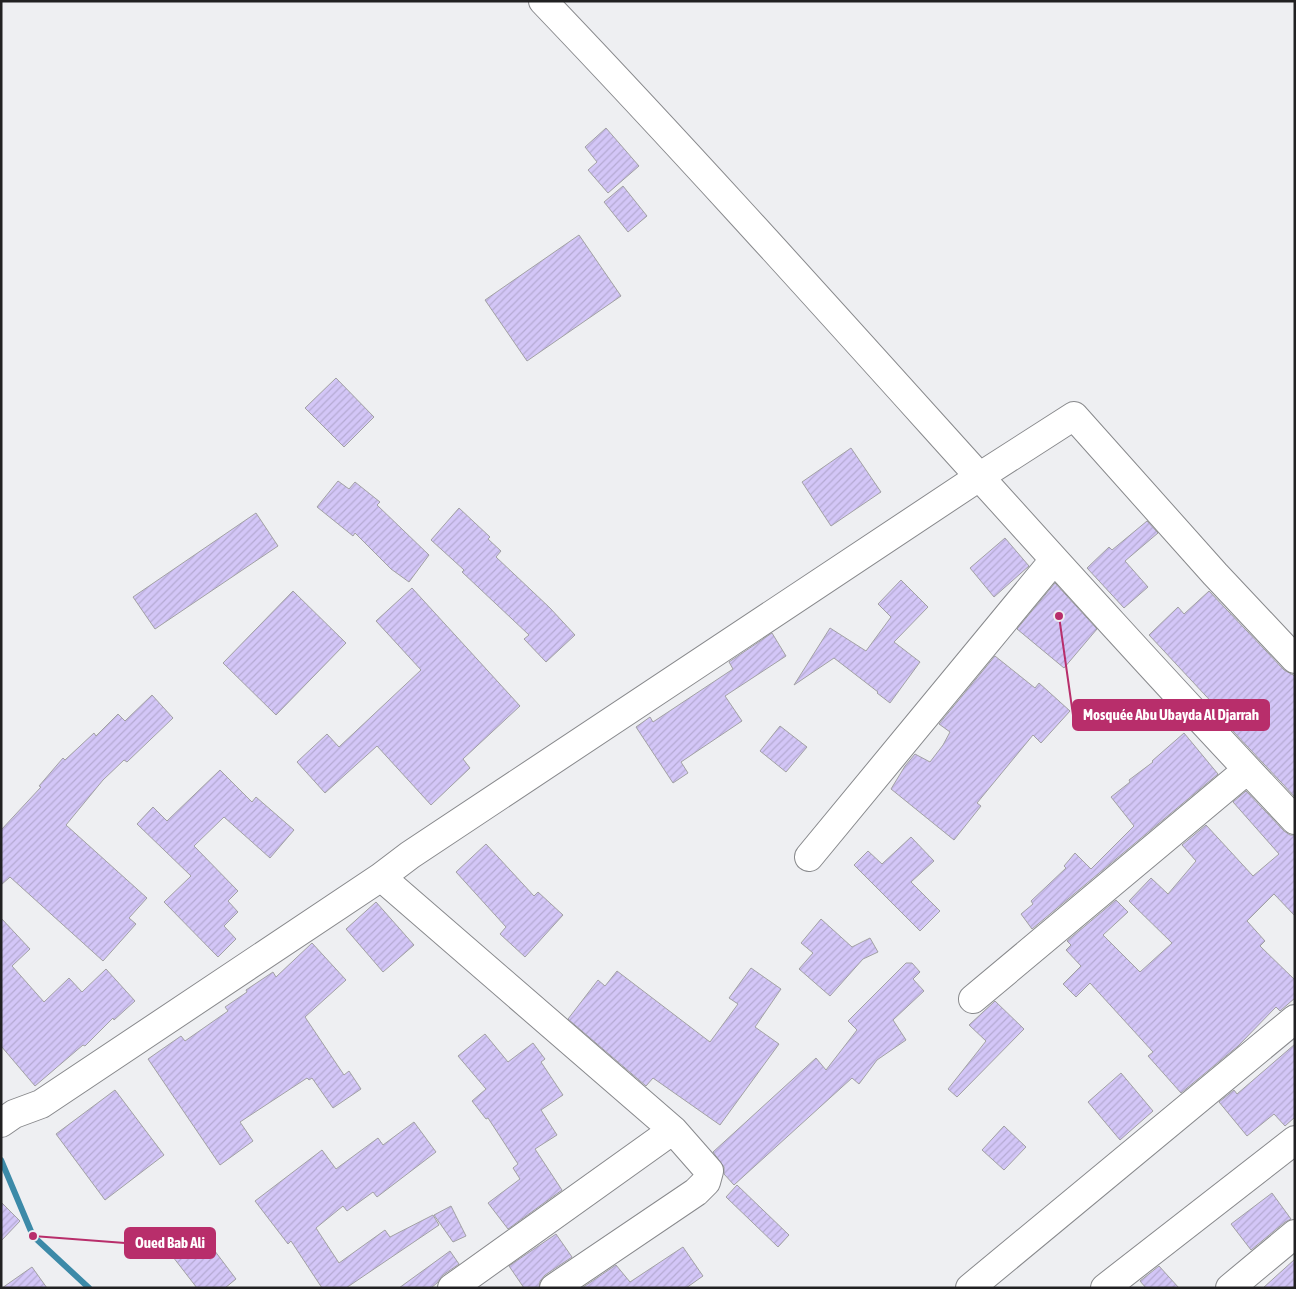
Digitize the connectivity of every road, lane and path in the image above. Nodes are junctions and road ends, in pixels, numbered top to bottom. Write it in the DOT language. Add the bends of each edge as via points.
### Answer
graph roads {
  1 [pos="543,1"];
  2 [pos="979,477"];
  3 [pos="1054,560"];
  4 [pos="1295,658"];
  5 [pos="1247,770"];
  6 [pos="1295,820"];
  7 [pos="809,857"];
  8 [pos="381,876"];
  9 [pos="974,999"];
  10 [pos="1295,1019"];
  11 [pos="8,1118"];
  12 [pos="673,1130"];
  13 [pos="1295,1140"];
  14 [pos="1295,1234"];
  15 [pos="452,1288"];
  16 [pos="554,1288"];
  17 [pos="970,1288"];
  18 [pos="1105,1288"];
  19 [pos="1230,1288"];
  1 -- 2 [label="street"];
  2 -- 3 [label="street"];
  2 -- 4 [label="street" via="1074,416 1208,567"];
  2 -- 8 [label="street"];
  3 -- 5 [label="street"];
  3 -- 7 [label="street"];
  5 -- 6 [label="street"];
  5 -- 9 [label="street"];
  8 -- 11 [label="street" via="41,1104"];
  8 -- 12 [label="street"];
  10 -- 17 [label="street"];
  12 -- 15 [label="street"];
  12 -- 16 [label="street" via="709,1171 706,1182"];
  13 -- 18 [label="street"];
  14 -- 19 [label="street"];
}
